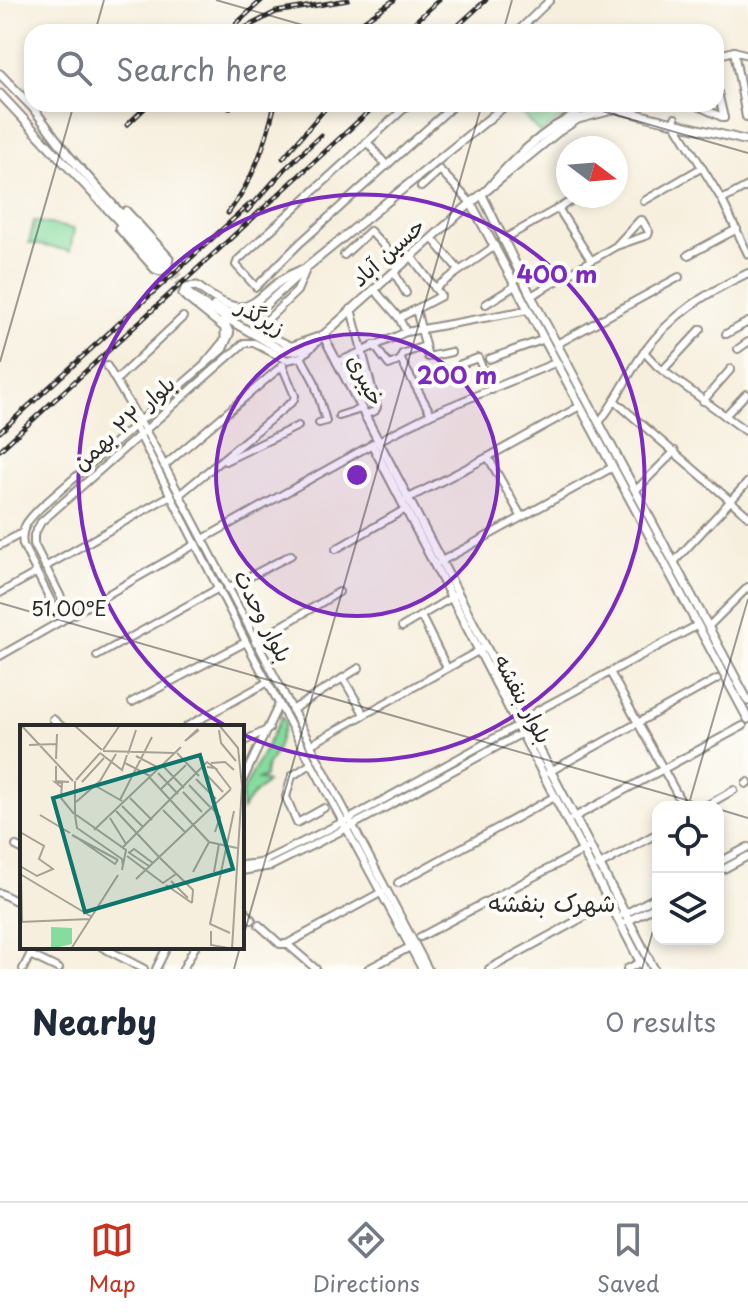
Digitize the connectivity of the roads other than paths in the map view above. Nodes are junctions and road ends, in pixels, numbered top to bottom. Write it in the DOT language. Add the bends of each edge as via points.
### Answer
graph roads {
  1 [pos="550,0"];
  2 [pos="525,24"];
  3 [pos="734,51"];
  4 [pos="724,54"];
  5 [pos="748,55"];
  6 [pos="0,74"];
  7 [pos="0,94"];
  8 [pos="22,97"];
  9 [pos="24,100"];
  10 [pos="13,108"];
  11 [pos="34,112"];
  12 [pos="400,112"];
  13 [pos="446,112"];
  14 [pos="497,112"];
  15 [pos="578,112"];
  16 [pos="596,112"];
  17 [pos="638,112"];
  18 [pos="711,112"];
  19 [pos="723,112"];
  20 [pos="746,117"];
  21 [pos="674,120"];
  22 [pos="748,139"];
  23 [pos="367,142"];
  24 [pos="387,166"];
  25 [pos="701,168"];
  26 [pos="748,186"];
  27 [pos="421,187"];
  28 [pos="95,189"];
  29 [pos="482,195"];
  30 [pos="722,200"];
  31 [pos="644,201"];
  32 [pos="471,203"];
  33 [pos="558,208"];
  34 [pos="487,211"];
  35 [pos="478,216"];
  36 [pos="737,229"];
  37 [pos="432,238"];
  38 [pos="502,240"];
  39 [pos="495,246"];
  40 [pos="616,246"];
  41 [pos="748,254"];
  42 [pos="344,255"];
  43 [pos="688,255"];
  44 [pos="411,256"];
  45 [pos="591,260"];
  46 [pos="162,264"];
  47 [pos="402,265"];
  48 [pos="307,267"];
  49 [pos="459,270"];
  50 [pos="394,272"];
  51 [pos="748,273"];
  52 [pos="679,277"];
  53 [pos="515,286"];
  54 [pos="435,288"];
  55 [pos="374,289"];
  56 [pos="189,290"];
  57 [pos="406,293"];
  58 [pos="531,296"];
  59 [pos="486,304"];
  60 [pos="351,309"];
  61 [pos="416,309"];
  62 [pos="528,310"];
  63 [pos="224,314"];
  64 [pos="183,317"];
  65 [pos="399,318"];
  66 [pos="748,322"];
  67 [pos="420,329"];
  68 [pos="701,329"];
  69 [pos="406,332"];
  70 [pos="726,334"];
  71 [pos="323,335"];
  72 [pos="542,340"];
  73 [pos="748,342"];
  74 [pos="374,345"];
  75 [pos="425,346"];
  76 [pos="558,346"];
  77 [pos="738,349"];
  78 [pos="362,350"];
  79 [pos="451,352"];
  80 [pos="644,352"];
  81 [pos="564,356"];
  82 [pos="301,357"];
  83 [pos="489,359"];
  84 [pos="552,359"];
  85 [pos="401,360"];
  86 [pos="338,362"];
  87 [pos="206,363"];
  88 [pos="284,363"];
  89 [pos="461,364"];
  90 [pos="107,366"];
  91 [pos="731,369"];
  92 [pos="663,370"];
  93 [pos="194,374"];
  94 [pos="116,380"];
  95 [pos="200,380"];
  96 [pos="492,390"];
  97 [pos="746,394"];
  98 [pos="703,401"];
  99 [pos="616,402"];
  100 [pos="580,406"];
  101 [pos="363,412"];
  102 [pos="431,414"];
  103 [pos="339,416"];
  104 [pos="725,416"];
  105 [pos="600,421"];
  106 [pos="138,423"];
  107 [pos="319,423"];
  108 [pos="298,426"];
  109 [pos="746,431"];
  110 [pos="142,432"];
  111 [pos="375,442"];
  112 [pos="149,444"];
  113 [pos="675,451"];
  114 [pos="488,457"];
  115 [pos="215,465"];
  116 [pos="164,466"];
  117 [pos="613,467"];
  118 [pos="392,476"];
  119 [pos="748,482"];
  120 [pos="636,490"];
  121 [pos="171,495"];
  122 [pos="179,495"];
  123 [pos="407,499"];
  124 [pos="731,500"];
  125 [pos="642,502"];
  126 [pos="634,507"];
  127 [pos="404,510"];
  128 [pos="521,516"];
  129 [pos="748,516"];
  130 [pos="645,517"];
  131 [pos="22,533"];
  132 [pos="203,539"];
  133 [pos="196,544"];
  134 [pos="0,545"];
  135 [pos="336,549"];
  136 [pos="291,555"];
  137 [pos="440,562"];
  138 [pos="674,562"];
  139 [pos="45,567"];
  140 [pos="36,573"];
  141 [pos="748,587"];
  142 [pos="219,588"];
  143 [pos="228,588"];
  144 [pos="339,592"];
  145 [pos="0,593"];
  146 [pos="454,596"];
  147 [pos="70,615"];
  148 [pos="421,616"];
  149 [pos="61,621"];
  150 [pos="698,625"];
  151 [pos="709,626"];
  152 [pos="402,627"];
  153 [pos="244,630"];
  154 [pos="246,642"];
  155 [pos="255,642"];
  156 [pos="481,650"];
  157 [pos="0,656"];
  158 [pos="97,656"];
  159 [pos="359,668"];
  160 [pos="447,668"];
  161 [pos="610,672"];
  162 [pos="343,678"];
  163 [pos="717,679"];
  164 [pos="268,682"];
  165 [pos="747,695"];
  166 [pos="132,702"];
  167 [pos="279,704"];
  168 [pos="292,710"];
  169 [pos="364,714"];
  170 [pos="53,719"];
  171 [pos="639,722"];
  172 [pos="746,723"];
  173 [pos="60,725"];
  174 [pos="190,725"];
  175 [pos="522,727"];
  176 [pos="269,729"];
  177 [pos="244,741"];
  178 [pos="310,745"];
  179 [pos="311,764"];
  180 [pos="664,769"];
  181 [pos="549,772"];
  182 [pos="244,778"];
  183 [pos="734,790"];
  184 [pos="554,797"];
  185 [pos="681,801"];
  186 [pos="715,801"];
  187 [pos="324,808"];
  188 [pos="573,818"];
  189 [pos="348,823"];
  190 [pos="652,836"];
  191 [pos="748,847"];
  192 [pos="586,850"];
  193 [pos="748,856"];
  194 [pos="724,860"];
  195 [pos="244,865"];
  196 [pos="598,866"];
  197 [pos="724,869"];
  198 [pos="245,872"];
  199 [pos="398,883"];
  200 [pos="384,891"];
  201 [pos="0,893"];
  202 [pos="652,900"];
  203 [pos="611,902"];
  204 [pos="20,903"];
  205 [pos="652,907"];
  206 [pos="244,910"];
  207 [pos="627,917"];
  208 [pos="252,920"];
  209 [pos="259,925"];
  210 [pos="420,937"];
  211 [pos="287,944"];
  212 [pos="413,946"];
  213 [pos="33,949"];
  214 [pos="106,949"];
  215 [pos="166,949"];
  216 [pos="194,949"];
  217 [pos="30,955"];
  218 [pos="642,965"];
  219 [pos="23,969"];
  220 [pos="59,969"];
  221 [pos="144,969"];
  222 [pos="156,969"];
  223 [pos="183,969"];
  224 [pos="316,969"];
  225 [pos="368,969"];
  226 [pos="422,969"];
  227 [pos="428,969"];
  228 [pos="489,969"];
  229 [pos="627,969"];
  230 [pos="654,969"];
  1 -- 2 [label="street"];
  3 -- 4 [label="street"];
  3 -- 5 [label="street"];
  3 -- 20 [label="street"];
  6 -- 8 [label="main road"];
  7 -- 10 [label="main road"];
  8 -- 9 [label="main road"];
  8 -- 10 [label="main road" via="24,110"];
  10 -- 28 [label="main road"];
  11 -- 28 [label="main road"];
  12 -- 23 [label="street"];
  13 -- 24 [label="street"];
  14 -- 48 [label="main road"];
  15 -- 29 [label="main road, حسین آباد" via="502,171"];
  16 -- 29 [label="main road, حسین آباد" via="558,132"];
  17 -- 21 [label="main road"];
  18 -- 19 [label="street" via="724,118"];
  21 -- 22 [label="main road"];
  21 -- 25 [label="street"];
  23 -- 24 [label="street"];
  23 -- 24 [label="street" via="236,265 256,287"];
  25 -- 30 [label="street"];
  25 -- 31 [label="street"];
  26 -- 30 [label="street"];
  27 -- 32 [label="street" via="440,170"];
  28 -- 28 [label="main road" via="98,203 155,269 167,269 169,258 111,194"];
  28 -- 46 [label="main road"];
  29 -- 32 [label="main road, حسین آباد"];
  29 -- 34 [label="main road"];
  30 -- 36 [label="street"];
  32 -- 35 [label="main road"];
  32 -- 37 [label="main road, حسین آباد"];
  33 -- 38 [label="street"];
  33 -- 45 [label="street"];
  34 -- 35 [label="main road"];
  34 -- 38 [label="main road"];
  35 -- 39 [label="main road"];
  36 -- 41 [label="street"];
  36 -- 43 [label="street"];
  37 -- 44 [label="main road, حسین آباد"];
  37 -- 49 [label="street"];
  38 -- 58 [label="main road"];
  39 -- 49 [label="street"];
  39 -- 53 [label="main road"];
  40 -- 40 [label="street" via="648,235 642,220 640,220"];
  40 -- 45 [label="street"];
  42 -- 47 [label="street" via="370,231"];
  44 -- 47 [label="main road, حسین آباد"];
  44 -- 54 [label="street"];
  45 -- 58 [label="street"];
  47 -- 50 [label="main road, حسین آباد"];
  48 -- 63 [label="main road" via="259,311"];
  48 -- 71 [label="street" via="297,291 268,319 266,331 291,346"];
  48 -- 87 [label="main road" via="244,306 226,305 197,286 186,287 183,294 225,328 225,340"];
  49 -- 54 [label="street"];
  50 -- 55 [label="main road, حسین آباد"];
  50 -- 57 [label="street"];
  51 -- 80 [label="street" via="706,293 672,319"];
  52 -- 76 [label="street"];
  53 -- 59 [label="street"];
  53 -- 62 [label="main road"];
  54 -- 61 [label="street" via="441,296"];
  55 -- 60 [label="main road, حسین آباد"];
  55 -- 65 [label="street"];
  56 -- 63 [label="main road, زیرگذر"];
  58 -- 76 [label="main road"];
  60 -- 71 [label="main road, حسین آباد"];
  60 -- 78 [label="street"];
  61 -- 65 [label="street"];
  61 -- 67 [label="street"];
  62 -- 67 [label="street"];
  62 -- 72 [label="main road"];
  63 -- 71 [label="main road, زیرگذر" via="288,352 303,350"];
  63 -- 87 [label="street, بلوار ۲۲ بهمن" via="228,341"];
  64 -- 94 [label="street"];
  65 -- 69 [label="street"];
  66 -- 70 [label="street"];
  67 -- 69 [label="street"];
  67 -- 75 [label="street"];
  68 -- 92 [label="street"];
  69 -- 74 [label="street"];
  71 -- 82 [label="street"];
  71 -- 86 [label="main road, خیبری"];
  72 -- 83 [label="street"];
  72 -- 84 [label="main road"];
  73 -- 77 [label="street"];
  74 -- 78 [label="street"];
  74 -- 85 [label="street" via="388,365"];
  75 -- 79 [label="street" via="429,358"];
  75 -- 85 [label="street" via="401,355"];
  76 -- 81 [label="main road"];
  76 -- 84 [label="main road"];
  78 -- 86 [label="street"];
  78 -- 101 [label="street" via="376,410"];
  80 -- 92 [label="street"];
  80 -- 99 [label="street"];
  81 -- 84 [label="main road"];
  81 -- 105 [label="main road"];
  82 -- 88 [label="street"];
  82 -- 107 [label="street" via="326,421"];
  84 -- 96 [label="street"];
  84 -- 100 [label="main road"];
  85 -- 102 [label="street"];
  86 -- 101 [label="main road, خیبری"];
  87 -- 93 [label="street, بلوار ۲۲ بهمن"];
  88 -- 95 [label="street, بلوار ۲۲ بهمن" via="249,342"];
  88 -- 115 [label="street" via="293,401"];
  88 -- 116 [label="street"];
  89 -- 96 [label="street" via="478,358"];
  90 -- 94 [label="street, بلوار وحدت"];
  91 -- 98 [label="street"];
  92 -- 98 [label="street"];
  93 -- 95 [label="street"];
  93 -- 106 [label="street, بلوار ۲۲ بهمن"];
  94 -- 106 [label="street, بلوار وحدت"];
  95 -- 110 [label="street, بلوار ۲۲ بهمن"];
  96 -- 102 [label="street"];
  97 -- 104 [label="street"];
  98 -- 104 [label="street"];
  99 -- 105 [label="street"];
  99 -- 113 [label="street"];
  100 -- 114 [label="street"];
  100 -- 117 [label="main road"];
  101 -- 103 [label="street"];
  101 -- 111 [label="main road, خیبری"];
  102 -- 111 [label="street"];
  104 -- 109 [label="street"];
  105 -- 120 [label="main road"];
  106 -- 110 [label="street, بلوار وحدت"];
  106 -- 131 [label="street, بلوار ۲۲ بهمن" via="41,507"];
  108 -- 115 [label="street"];
  110 -- 112 [label="street, بلوار وحدت"];
  110 -- 139 [label="street, بلوار ۲۲ بهمن" via="41,522 34,544"];
  111 -- 118 [label="main road, بلوار بنفشه"];
  111 -- 132 [label="street"];
  112 -- 116 [label="street, بلوار وحدت"];
  112 -- 121 [label="street, بلوار وحدت"];
  113 -- 120 [label="street"];
  113 -- 124 [label="street"];
  114 -- 123 [label="street"];
  114 -- 128 [label="street"];
  115 -- 122 [label="street"];
  116 -- 122 [label="street, بلوار وحدت"];
  117 -- 126 [label="main road"];
  117 -- 128 [label="street"];
  118 -- 123 [label="main road, بلوار بنفشه"];
  118 -- 127 [label="main road, بلوار بنفشه"];
  119 -- 124 [label="street"];
  120 -- 125 [label="main road"];
  121 -- 133 [label="street, بلوار وحدت"];
  121 -- 139 [label="street"];
  122 -- 132 [label="street, بلوار وحدت"];
  123 -- 137 [label="main road, بلوار بنفشه"];
  124 -- 129 [label="street"];
  124 -- 138 [label="street"];
  125 -- 126 [label="main road"];
  125 -- 130 [label="main road"];
  126 -- 130 [label="main road"];
  127 -- 135 [label="street"];
  127 -- 146 [label="main road, بلوار بنفشه"];
  128 -- 137 [label="street"];
  130 -- 138 [label="main road"];
  130 -- 150 [label="main road"];
  131 -- 134 [label="street"];
  131 -- 140 [label="street"];
  132 -- 143 [label="street, بلوار وحدت"];
  133 -- 142 [label="street, بلوار وحدت"];
  133 -- 147 [label="street"];
  136 -- 143 [label="street"];
  137 -- 146 [label="main road, بلوار بنفشه"];
  138 -- 151 [label="main road"];
  139 -- 147 [label="street, بلوار ۲۲ بهمن"];
  140 -- 145 [label="street"];
  140 -- 149 [label="street"];
  141 -- 151 [label="street"];
  142 -- 153 [label="street, بلوار وحدت"];
  142 -- 158 [label="street"];
  143 -- 153 [label="street, بلوار وحدت"];
  144 -- 155 [label="street"];
  146 -- 148 [label="street"];
  146 -- 156 [label="main road, بلوار بنفشه"];
  147 -- 149 [label="street"];
  148 -- 152 [label="street"];
  148 -- 160 [label="street"];
  149 -- 157 [label="street"];
  150 -- 161 [label="street"];
  150 -- 172 [label="main road"];
  151 -- 165 [label="main road"];
  153 -- 154 [label="street, بلوار وحدت"];
  153 -- 155 [label="street, بلوار وحدت"];
  154 -- 164 [label="street, بلوار وحدت"];
  154 -- 166 [label="street"];
  155 -- 168 [label="street, بلوار وحدت"];
  156 -- 160 [label="street"];
  156 -- 175 [label="main road, بلوار بنفشه"];
  159 -- 162 [label="street"];
  160 -- 169 [label="street"];
  161 -- 171 [label="street"];
  161 -- 175 [label="street"];
  162 -- 168 [label="street"];
  162 -- 169 [label="street"];
  163 -- 171 [label="street"];
  164 -- 167 [label="street, بلوار وحدت"];
  164 -- 174 [label="street"];
  167 -- 176 [label="street"];
  167 -- 179 [label="street, بلوار وحدت"];
  168 -- 178 [label="street, بلوار وحدت"];
  169 -- 178 [label="street"];
  170 -- 173 [label="street"];
  171 -- 180 [label="street"];
  171 -- 181 [label="street"];
  172 -- 180 [label="street"];
  175 -- 181 [label="main road, بلوار بنفشه"];
  175 -- 184 [label="main road, بلوار بنفشه"];
  175 -- 189 [label="street"];
  176 -- 177 [label="street"];
  176 -- 182 [label="street"];
  178 -- 189 [label="street, بلوار وحدت"];
  179 -- 187 [label="street" via="292,776 286,797 297,823"];
  179 -- 189 [label="street, بلوار وحدت"];
  180 -- 185 [label="street"];
  180 -- 188 [label="street"];
  181 -- 188 [label="main road, بلوار بنفشه"];
  183 -- 186 [label="street"];
  184 -- 192 [label="main road, بلوار بنفشه"];
  184 -- 199 [label="street"];
  188 -- 192 [label="main road, بلوار بنفشه"];
  189 -- 195 [label="street" via="260,863"];
  189 -- 198 [label="street" via="271,866"];
  189 -- 200 [label="street"];
  190 -- 196 [label="street"];
  191 -- 194 [label="street"];
  192 -- 196 [label="main road, بلوار بنفشه"];
  192 -- 203 [label="main road, بلوار بنفشه"];
  192 -- 210 [label="street"];
  193 -- 197 [label="street"];
  196 -- 207 [label="main road, بلوار بنفشه"];
  200 -- 211 [label="street"];
  200 -- 212 [label="street"];
  201 -- 204 [label="street"];
  202 -- 207 [label="street"];
  203 -- 207 [label="main road, بلوار بنفشه"];
  203 -- 228 [label="street"];
  205 -- 207 [label="street"];
  206 -- 208 [label="street"];
  207 -- 218 [label="main road, بلوار بنفشه"];
  207 -- 230 [label="main road"];
  209 -- 211 [label="street"];
  211 -- 224 [label="street"];
  212 -- 225 [label="street"];
  212 -- 226 [label="street"];
  212 -- 227 [label="street"];
  213 -- 217 [label="street"];
  214 -- 221 [label="street"];
  215 -- 222 [label="street"];
  216 -- 223 [label="street"];
  217 -- 219 [label="street"];
  217 -- 220 [label="street"];
  218 -- 229 [label="street"];
}
